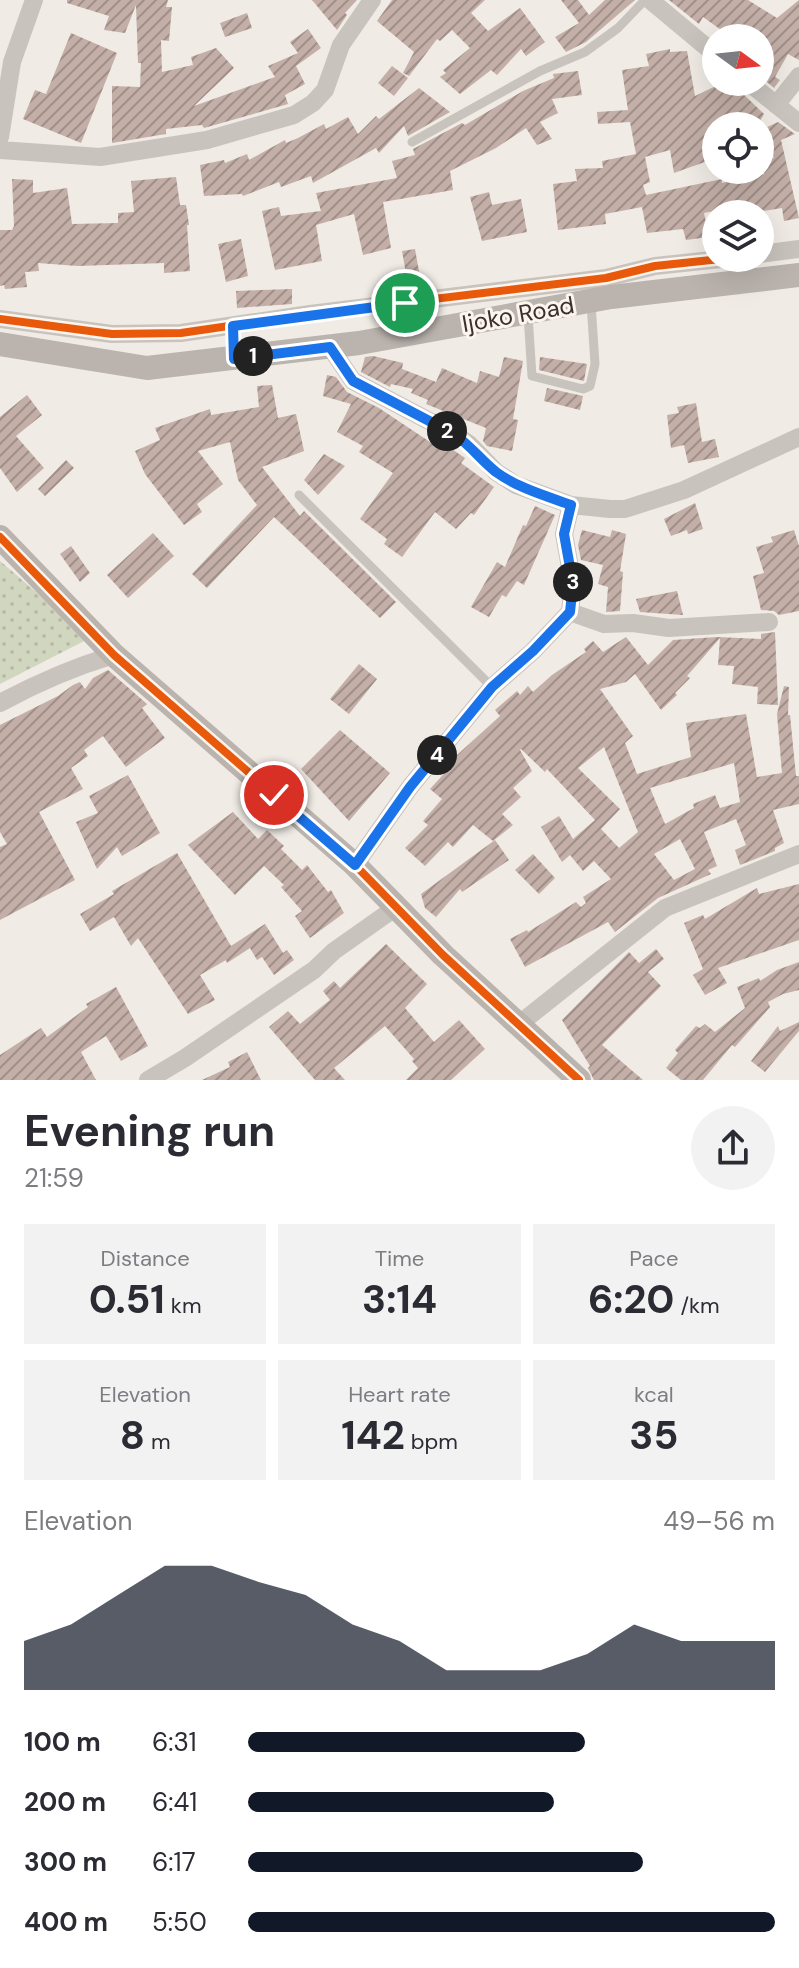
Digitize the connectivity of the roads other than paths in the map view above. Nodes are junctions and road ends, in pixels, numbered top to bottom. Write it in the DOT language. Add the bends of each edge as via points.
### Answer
graph roads {
  1 [pos="34,0"];
  2 [pos="372,0"];
  3 [pos="647,0"];
  4 [pos="702,44"];
  5 [pos="6,54"];
  6 [pos="799,76"];
  7 [pos="765,96"];
  8 [pos="776,105"];
  9 [pos="799,123"];
  10 [pos="0,137"];
  11 [pos="412,142"];
  12 [pos="0,150"];
  13 [pos="799,249"];
  14 [pos="774,252"];
  15 [pos="702,261"];
  16 [pos="799,275"];
  17 [pos="591,300"];
  18 [pos="528,312"];
  19 [pos="0,319"];
  20 [pos="233,326"];
  21 [pos="0,344"];
  22 [pos="330,347"];
  23 [pos="234,359"];
  24 [pos="799,437"];
  25 [pos="299,495"];
  26 [pos="571,505"];
  27 [pos="0,537"];
  28 [pos="570,612"];
  29 [pos="769,622"];
  30 [pos="114,655"];
  31 [pos="492,687"];
  32 [pos="0,703"];
  33 [pos="799,854"];
  34 [pos="355,865"];
  35 [pos="395,908"];
  36 [pos="518,1025"];
  37 [pos="148,1080"];
  38 [pos="579,1080"];
  1 -- 5 [label="street"];
  2 -- 12 [label="street" via="341,45 325,90 294,115 207,140 100,157"];
  3 -- 4 [label="street"];
  3 -- 11 [label="lane" via="585,52"];
  5 -- 10 [label="street"];
  6 -- 8 [label="street"];
  7 -- 8 [label="street"];
  8 -- 9 [label="street"];
  13 -- 14 [label="street"];
  15 -- 20 [label="street"];
  16 -- 17 [label="main road, Ijoko Road"];
  17 -- 18 [label="main road, Ijoko Road"];
  17 -- 18 [label="lane" via="595,364 590,386 583,389 532,376"];
  18 -- 22 [label="main road, Ijoko Road"];
  19 -- 20 [label="street" via="112,334"];
  20 -- 23 [label="street"];
  21 -- 23 [label="main road, Ijoko Road" via="147,368"];
  22 -- 23 [label="main road, Ijoko Road"];
  22 -- 26 [label="street" via="353,381 454,434 516,485"];
  24 -- 26 [label="street" via="684,490 625,509"];
  25 -- 31 [label="lane"];
  26 -- 28 [label="street" via="564,534 573,584"];
  27 -- 30 [label="main road"];
  28 -- 29 [label="street" via="604,624 669,628"];
  28 -- 31 [label="street"];
  30 -- 32 [label="street" via="32,685"];
  30 -- 34 [label="main road"];
  31 -- 34 [label="street"];
  33 -- 36 [label="street" via="665,908"];
  34 -- 35 [label="main road"];
  35 -- 36 [label="main road"];
  35 -- 37 [label="street" via="314,970"];
  36 -- 38 [label="main road"];
}
